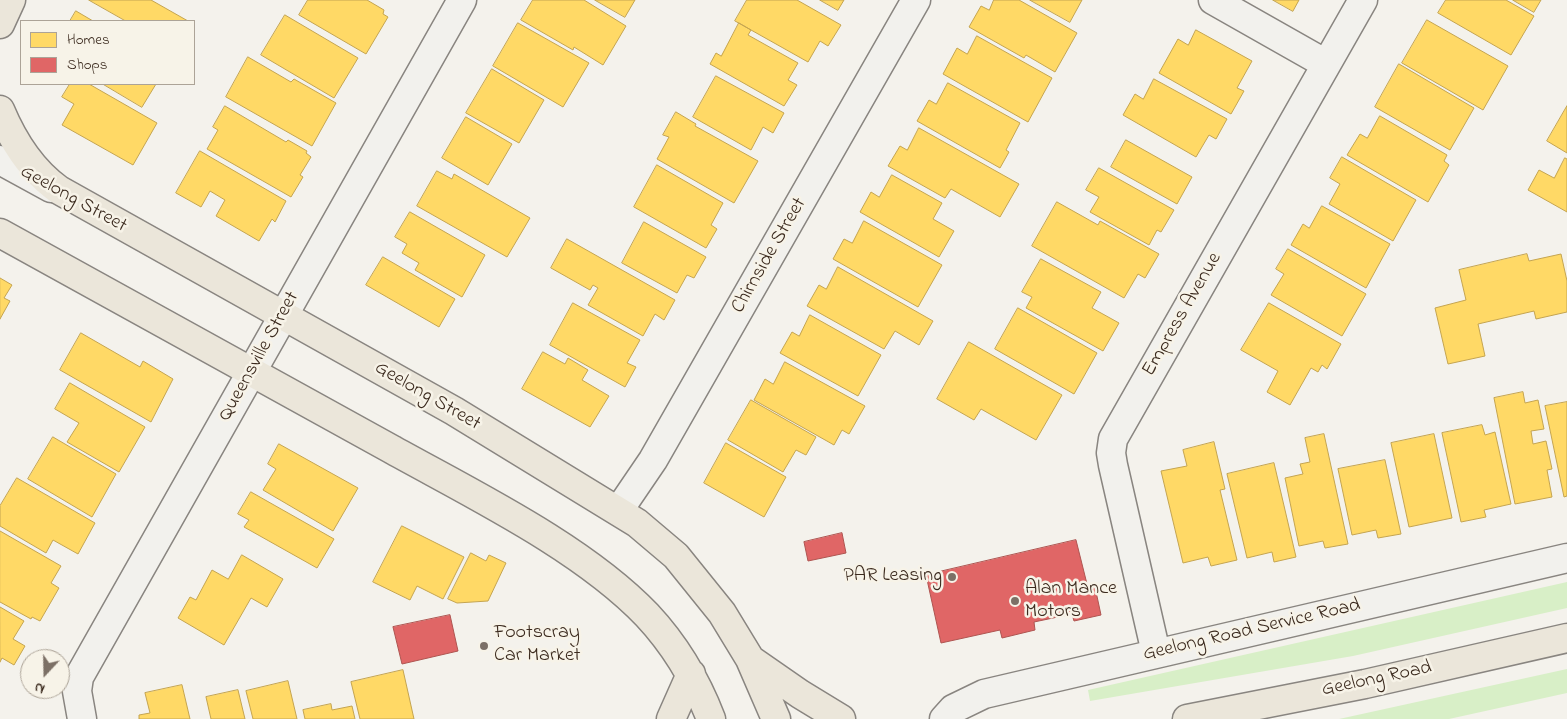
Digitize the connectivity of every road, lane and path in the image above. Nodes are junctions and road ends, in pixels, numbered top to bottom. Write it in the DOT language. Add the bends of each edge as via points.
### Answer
graph roads {
  1 [pos="462,0"];
  2 [pos="916,0"];
  3 [pos="1213,0"];
  4 [pos="1363,0"];
  5 [pos="1326,64"];
  6 [pos="0,110"];
  7 [pos="0,160"];
  8 [pos="74,200"];
  9 [pos="0,233"];
  10 [pos="283,316"];
  11 [pos="252,372"];
  12 [pos="619,510"];
  13 [pos="1567,558"];
  14 [pos="1567,638"];
  15 [pos="1156,653"];
  16 [pos="750,659"];
  17 [pos="691,674"];
  18 [pos="82,719"];
  19 [pos="671,719"];
  20 [pos="711,719"];
  21 [pos="776,719"];
  22 [pos="841,719"];
  23 [pos="944,719"];
  24 [pos="1187,719"];
  1 -- 10 [label="street, Queensville Street"];
  2 -- 12 [label="street, Chirnside Street" via="653,460"];
  3 -- 5 [label="street"];
  4 -- 5 [label="street, Empress Avenue"];
  5 -- 15 [label="street, Empress Avenue" via="1113,439 1113,464"];
  6 -- 8 [label="main road" via="32,165 48,182"];
  7 -- 8 [label="street, Geelong Street"];
  8 -- 10 [label="main road, Geelong Street"];
  9 -- 11 [label="main road"];
  10 -- 11 [label="street, Queensville Street"];
  10 -- 12 [label="main road, Geelong Street" via="454,411"];
  11 -- 17 [label="main road" via="476,497 589,566 646,614 671,642"];
  11 -- 18 [label="street, Queensville Street" via="79,678 77,691"];
  12 -- 16 [label="main road, Geelong Street" via="676,556 722,613"];
  13 -- 15 [label="street, Geelong Road Service Road"];
  14 -- 24 [label="main road, Geelong Road" via="1365,684"];
  15 -- 23 [label="street, Geelong Road Service Road" via="984,694 953,709"];
  16 -- 21 [label="main road, Geelong Street"];
  16 -- 22 [label="main road"];
  17 -- 19 [label="main road"];
  17 -- 20 [label="main road"];
}
